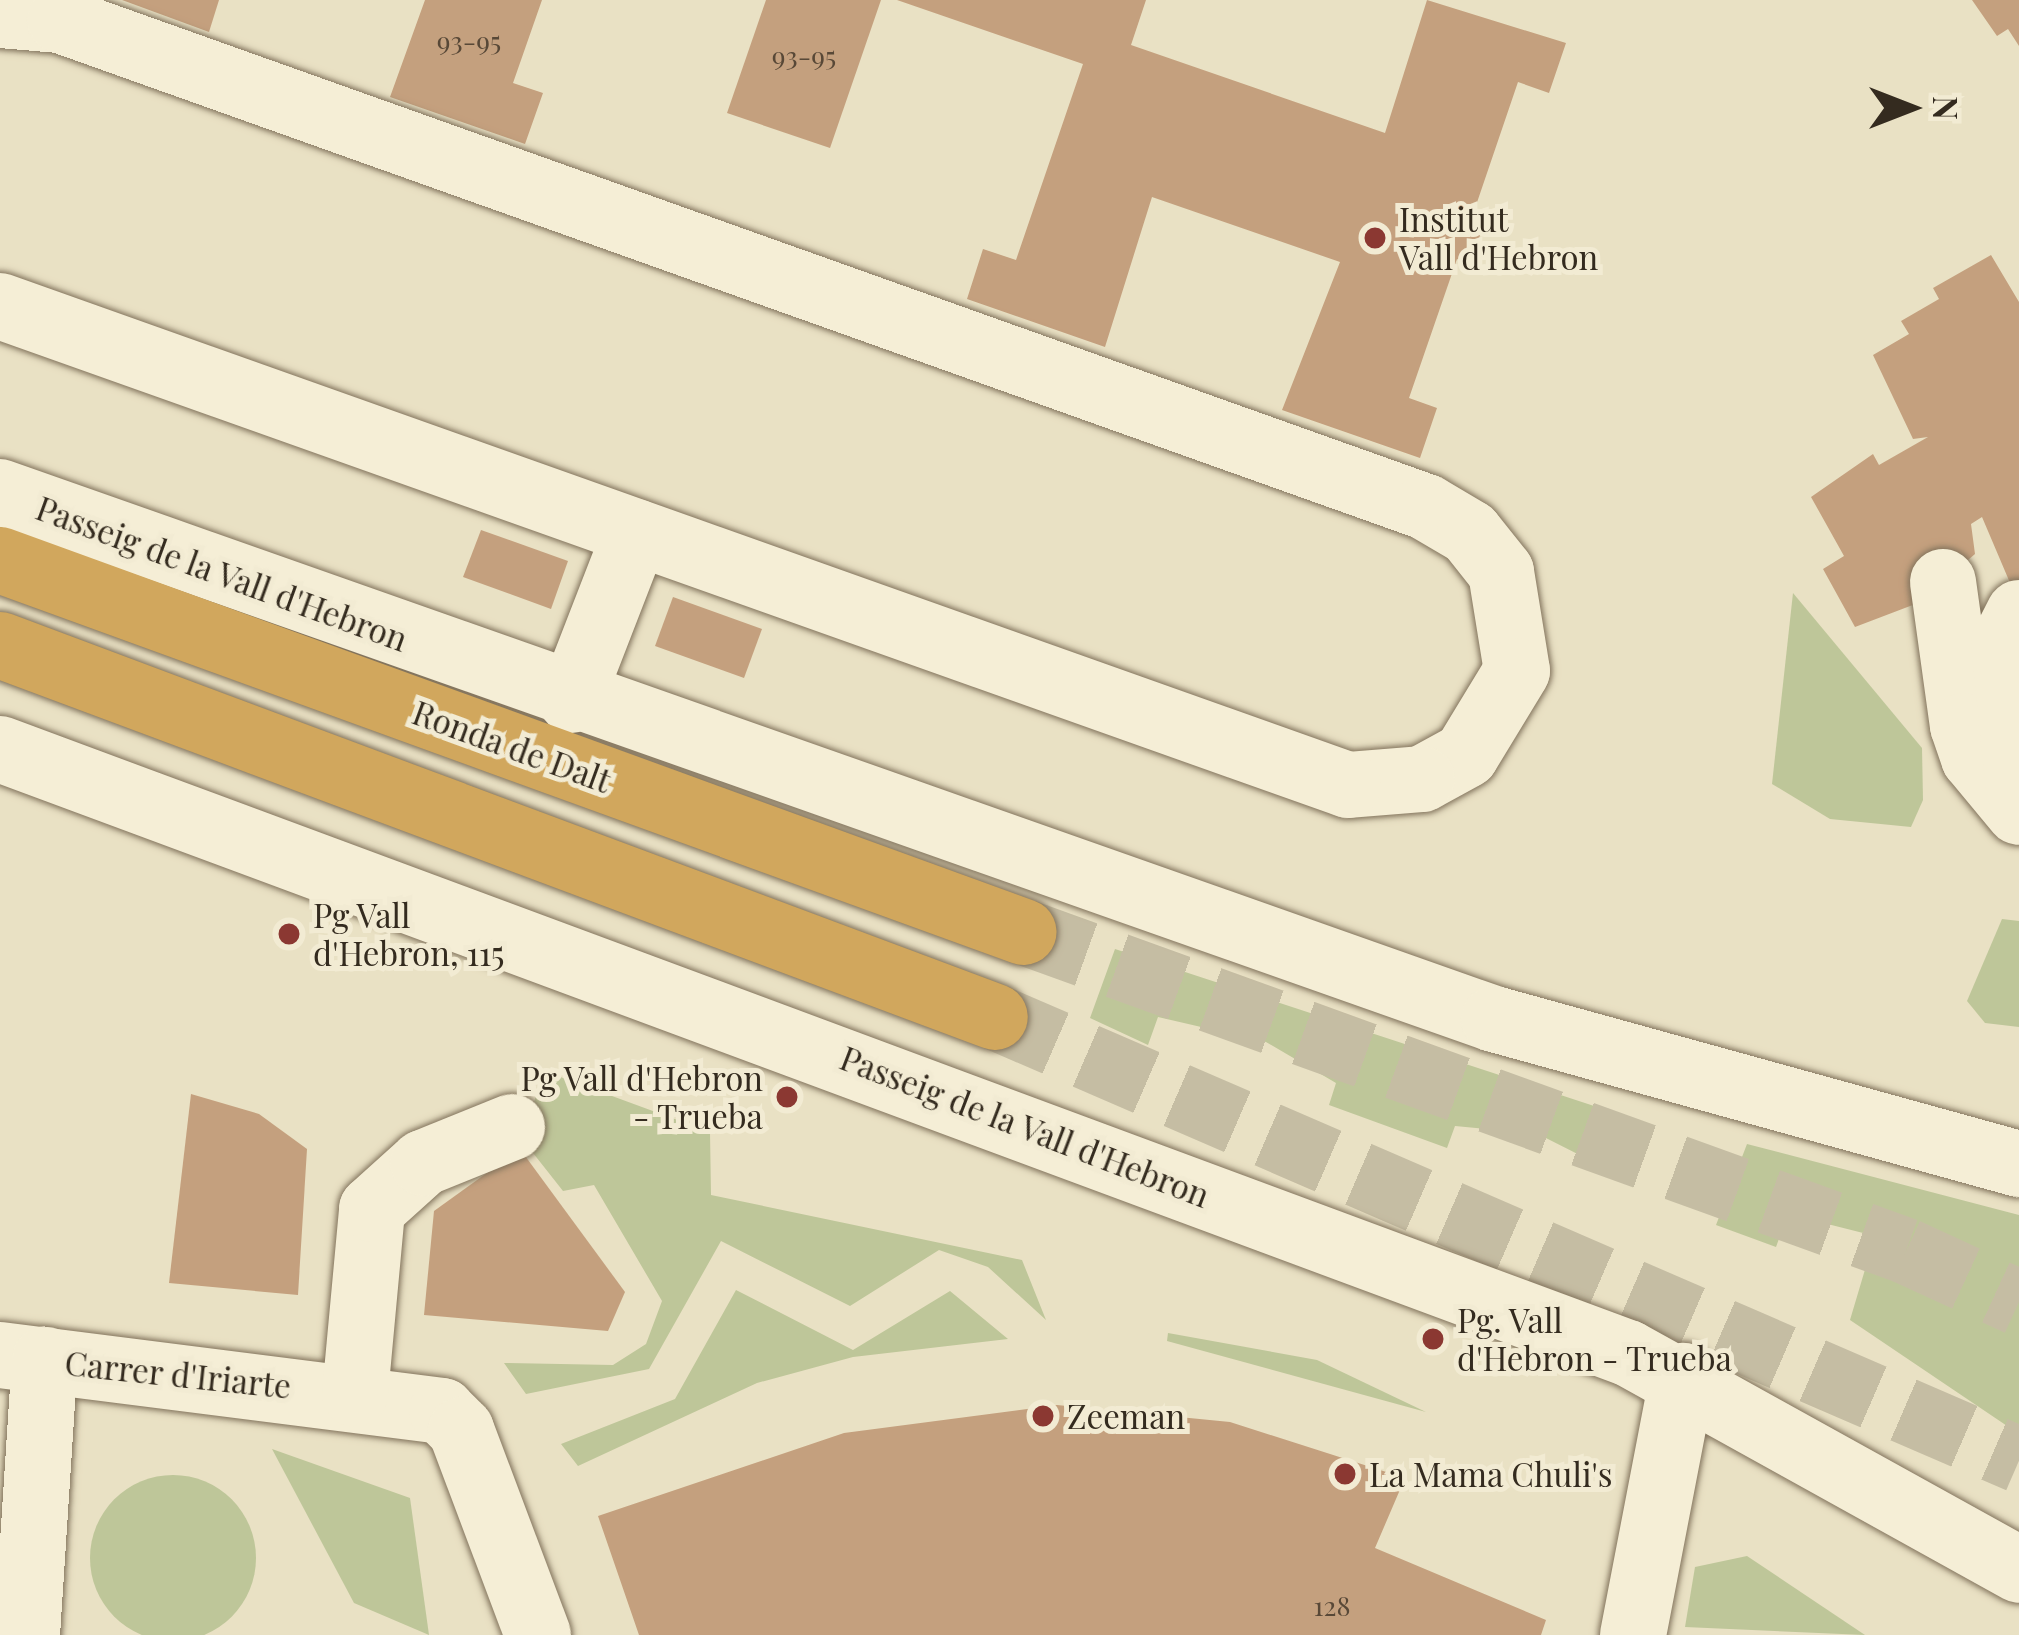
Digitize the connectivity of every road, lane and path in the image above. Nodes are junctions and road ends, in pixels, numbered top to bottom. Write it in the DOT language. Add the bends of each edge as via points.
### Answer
graph roads {
  1 [pos="0,15"];
  2 [pos="0,307"];
  3 [pos="0,492"];
  4 [pos="636,532"];
  5 [pos="0,560"];
  6 [pos="1943,582"];
  7 [pos="2019,613"];
  8 [pos="0,645"];
  9 [pos="571,700"];
  10 [pos="0,748"];
  11 [pos="2019,789"];
  12 [pos="2019,812"];
  13 [pos="1024,932"];
  14 [pos="995,1017"];
  15 [pos="512,1126"];
  16 [pos="2019,1164"];
  17 [pos="22,1358"];
  18 [pos="1683,1376"];
  19 [pos="355,1394"];
  20 [pos="2019,1570"];
  21 [pos="27,1635"];
  22 [pos="538,1635"];
  23 [pos="1634,1635"];
  1 -- 4 [label="street" via="60,20 1426,507 1470,533 1501,572 1517,671 1466,754 1422,779 1348,784"];
  2 -- 4 [label="street"];
  3 -- 9 [label="street, Passeig de la Vall d'Hebron"];
  4 -- 9 [label="street"];
  5 -- 13 [label="highway, Ronda de Dalt"];
  6 -- 12 [label="street" via="1963,726 1974,758"];
  7 -- 11 [label="street" via="2004,642"];
  8 -- 14 [label="highway"];
  9 -- 16 [label="street, Passeig de la Vall d'Hebron" via="1494,1019"];
  10 -- 18 [label="street, Passeig de la Vall d'Hebron"];
  15 -- 19 [label="street" via="423,1163 372,1208"];
  17 -- 19 [label="street, Carrer d'Iriarte"];
  17 -- 21 [label="street"];
  18 -- 20 [label="street, Passeig de la Vall d'Hebron"];
  18 -- 23 [label="street"];
  19 -- 22 [label="street, Carrer d'Iriarte" via="418,1401 461,1430"];
}
